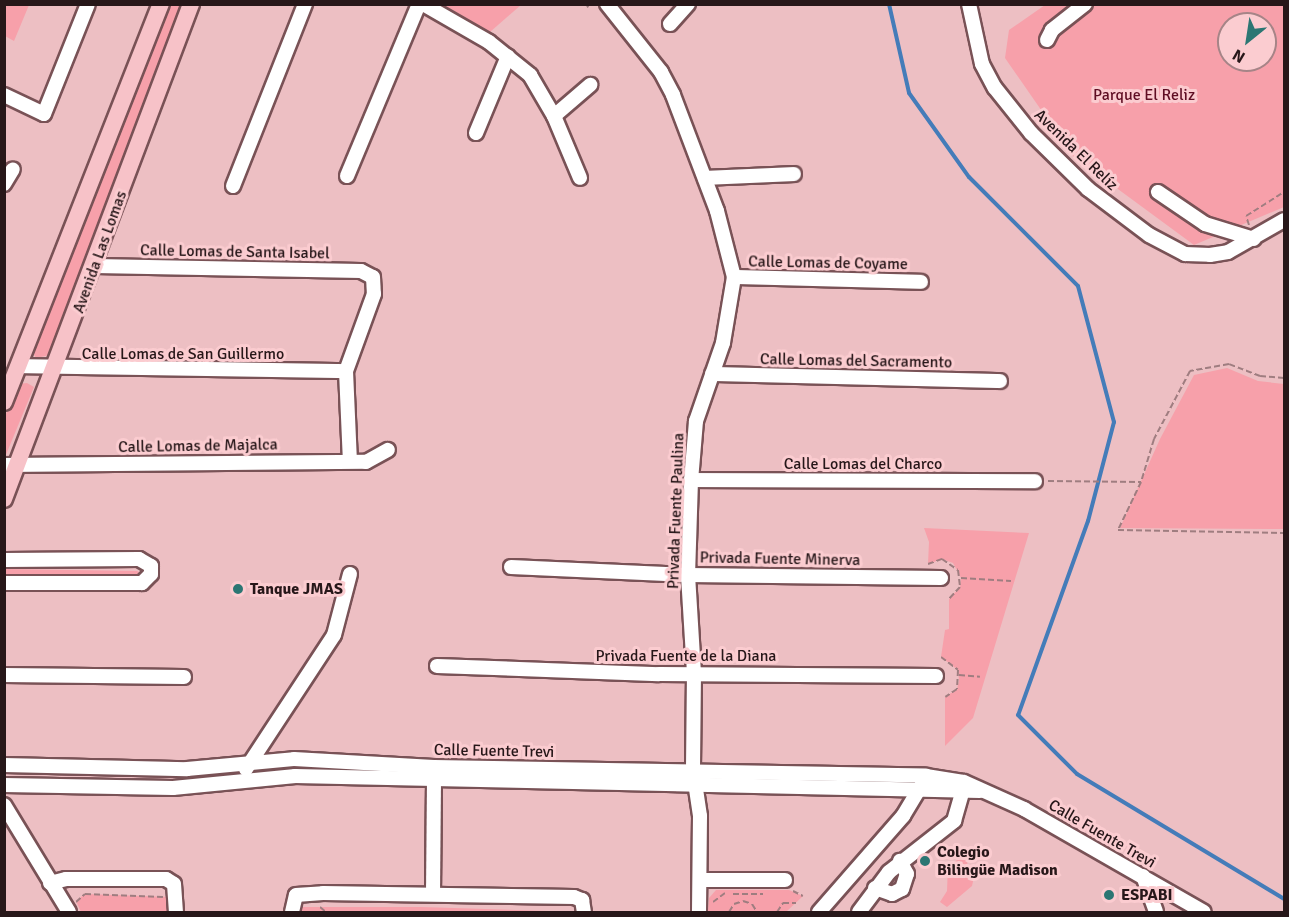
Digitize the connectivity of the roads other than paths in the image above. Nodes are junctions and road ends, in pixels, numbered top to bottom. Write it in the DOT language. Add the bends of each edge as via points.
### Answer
graph roads {
  1 [pos="88,4"];
  2 [pos="161,4"];
  3 [pos="191,4"];
  4 [pos="305,4"];
  5 [pos="421,4"];
  6 [pos="607,4"];
  7 [pos="688,4"];
  8 [pos="969,4"];
  9 [pos="1085,4"];
  10 [pos="670,24"];
  11 [pos="1047,40"];
  12 [pos="508,56"];
  13 [pos="590,85"];
  14 [pos="4,95"];
  15 [pos="554,116"];
  16 [pos="476,133"];
  17 [pos="13,169"];
  18 [pos="794,174"];
  19 [pos="347,176"];
  20 [pos="580,178"];
  21 [pos="705,178"];
  22 [pos="4,184"];
  23 [pos="233,186"];
  24 [pos="1158,192"];
  25 [pos="1284,220"];
  26 [pos="1254,238"];
  27 [pos="95,266"];
  28 [pos="734,277"];
  29 [pos="921,282"];
  30 [pos="19,366"];
  31 [pos="56,370"];
  32 [pos="346,371"];
  33 [pos="712,375"];
  34 [pos="1000,381"];
  35 [pos="4,402"];
  36 [pos="388,450"];
  37 [pos="350,461"];
  38 [pos="11,465"];
  39 [pos="691,480"];
  40 [pos="1035,480"];
  41 [pos="4,499"];
  42 [pos="4,560"];
  43 [pos="511,567"];
  44 [pos="350,574"];
  45 [pos="688,575"];
  46 [pos="941,578"];
  47 [pos="4,583"];
  48 [pos="437,666"];
  49 [pos="694,672"];
  50 [pos="4,675"];
  51 [pos="936,676"];
  52 [pos="184,677"];
  53 [pos="249,763"];
  54 [pos="4,765"];
  55 [pos="693,769"];
  56 [pos="434,774"];
  57 [pos="240,780"];
  58 [pos="924,782"];
  59 [pos="4,785"];
  60 [pos="695,786"];
  61 [pos="963,788"];
  62 [pos="4,805"];
  63 [pos="900,861"];
  64 [pos="1143,876"];
  65 [pos="700,880"];
  66 [pos="50,883"];
  67 [pos="784,888"];
  68 [pos="875,888"];
  69 [pos="433,894"];
  70 [pos="74,912"];
  71 [pos="176,912"];
  72 [pos="292,912"];
  73 [pos="584,912"];
  74 [pos="699,912"];
  75 [pos="819,912"];
  76 [pos="860,912"];
  77 [pos="1156,912"];
  78 [pos="1204,912"];
  1 -- 14 [label="street" via="44,114"];
  2 -- 30 [label="main road, Avenida Las Lomas"];
  3 -- 27 [label="main road, Avenida Las Lomas"];
  4 -- 23 [label="street"];
  5 -- 12 [label="street"];
  5 -- 19 [label="street"];
  6 -- 21 [label="street, Privada Fuente Paulina" via="661,72"];
  7 -- 10 [label="street"];
  8 -- 26 [label="street, Avenida El Relíz" via="982,64 995,88 1032,133 1088,189 1149,235 1185,254 1228,252"];
  9 -- 11 [label="street" via="1052,30"];
  12 -- 15 [label="street" via="530,75"];
  12 -- 16 [label="street"];
  13 -- 15 [label="street"];
  15 -- 20 [label="street"];
  17 -- 22 [label="street"];
  18 -- 21 [label="street"];
  21 -- 28 [label="street, Privada Fuente Paulina"];
  24 -- 26 [label="street" via="1205,224"];
  25 -- 26 [label="street, Avenida El Relíz"];
  27 -- 31 [label="main road, Avenida Las Lomas"];
  27 -- 32 [label="street, Calle Lomas de Santa Isabel" via="361,271 373,277 375,294"];
  28 -- 29 [label="street, Calle Lomas de Coyame"];
  28 -- 33 [label="street, Privada Fuente Paulina" via="730,312"];
  30 -- 31 [label="street, Calle Lomas de San Guillermo"];
  30 -- 35 [label="main road, Avenida Las Lomas"];
  31 -- 32 [label="street, Calle Lomas de San Guillermo"];
  31 -- 38 [label="main road, Avenida Las Lomas"];
  32 -- 37 [label="street"];
  33 -- 34 [label="street, Calle Lomas del Sacramento"];
  33 -- 39 [label="street, Privada Fuente Paulina" via="696,420"];
  36 -- 37 [label="street, Calle Lomas de Majalca" via="366,462"];
  37 -- 38 [label="street, Calle Lomas de Majalca"];
  38 -- 41 [label="main road, Avenida Las Lomas"];
  39 -- 40 [label="street, Calle Lomas del Charco"];
  39 -- 45 [label="street, Privada Fuente Paulina"];
  42 -- 47 [label="street" via="139,559 151,566 151,574 142,583"];
  43 -- 45 [label="street, Privada Fuente Minerva"];
  44 -- 53 [label="street" via="334,635"];
  45 -- 46 [label="street, Privada Fuente Minerva"];
  45 -- 49 [label="street, Privada Fuente Paulina"];
  48 -- 49 [label="street, Privada Fuente de la Diana"];
  49 -- 51 [label="street, Privada Fuente de la Diana"];
  49 -- 55 [label="street, Privada Fuente Paulina"];
  50 -- 52 [label="street"];
  53 -- 54 [label="street, Calle Fuente Trevi" via="187,769"];
  53 -- 56 [label="street, Calle Fuente Trevi" via="294,759"];
  53 -- 57 [label="street"];
  55 -- 56 [label="street, Calle Fuente Trevi"];
  55 -- 58 [label="street, Calle Fuente Trevi"];
  55 -- 60 [label="street, Privada Fuente Paulina"];
  56 -- 57 [label="street, Calle Fuente Trevi"];
  56 -- 60 [label="street, Calle Fuente Trevi"];
  56 -- 69 [label="street"];
  57 -- 59 [label="street, Calle Fuente Trevi" via="173,788"];
  58 -- 60 [label="street, Calle Fuente Trevi"];
  58 -- 61 [label="street, Calle Fuente Trevi"];
  58 -- 75 [label="street" via="894,826"];
  60 -- 65 [label="street, Privada Fuente Paulina"];
  61 -- 63 [label="street" via="954,821"];
  61 -- 64 [label="street, Calle Fuente Trevi" via="1024,809"];
  62 -- 66 [label="street"];
  63 -- 68 [label="street"];
  63 -- 68 [label="street" via="907,874 902,889 892,894"];
  64 -- 77 [label="street"];
  64 -- 78 [label="street, Calle Fuente Trevi"];
  65 -- 67 [label="street"];
  65 -- 74 [label="street, Privada Fuente Paulina"];
  66 -- 70 [label="street"];
  66 -- 71 [label="street" via="66,879 166,879 175,888"];
  68 -- 76 [label="street"];
  69 -- 72 [label="street" via="300,893"];
  69 -- 73 [label="street" via="574,897 582,900"];
}
